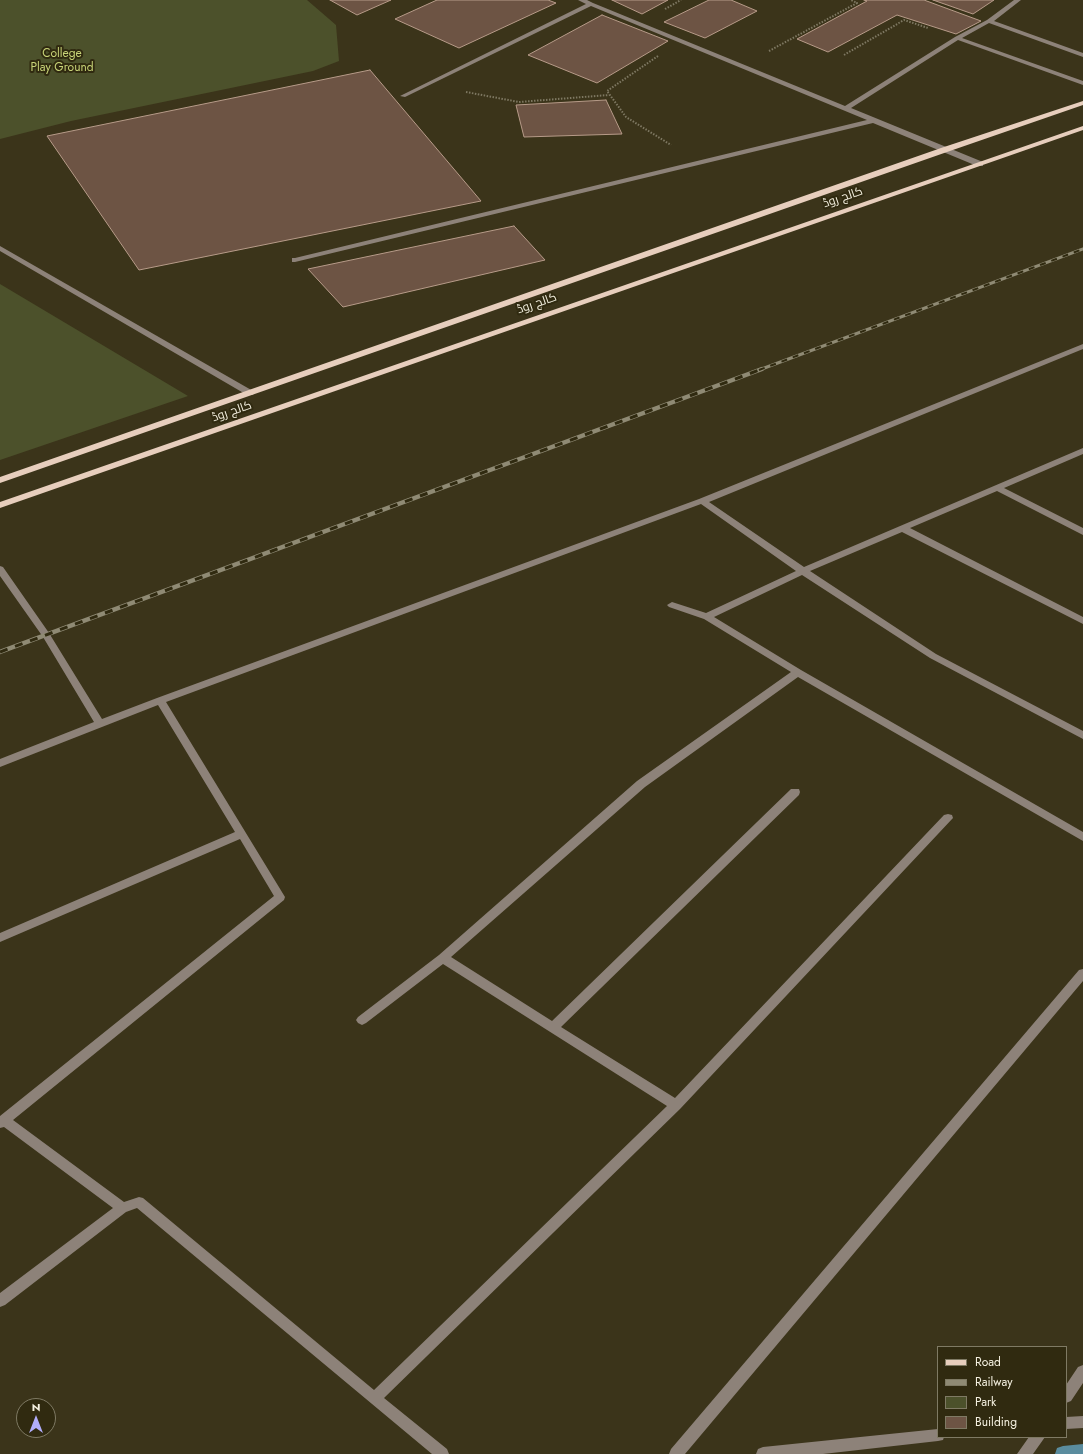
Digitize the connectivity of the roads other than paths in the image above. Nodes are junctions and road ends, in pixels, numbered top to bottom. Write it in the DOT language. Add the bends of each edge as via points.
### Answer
graph roads {
  1 [pos="581,0"];
  2 [pos="1018,0"];
  3 [pos="591,4"];
  4 [pos="989,21"];
  5 [pos="957,38"];
  6 [pos="1083,55"];
  7 [pos="1083,83"];
  8 [pos="403,96"];
  9 [pos="1083,103"];
  10 [pos="845,109"];
  11 [pos="872,120"];
  12 [pos="1083,128"];
  13 [pos="944,150"];
  14 [pos="980,164"];
  15 [pos="0,248"];
  16 [pos="295,260"];
  17 [pos="1083,346"];
  18 [pos="250,393"];
  19 [pos="1083,451"];
  20 [pos="0,480"];
  21 [pos="997,488"];
  22 [pos="702,501"];
  23 [pos="0,505"];
  24 [pos="902,528"];
  25 [pos="1083,532"];
  26 [pos="0,569"];
  27 [pos="803,571"];
  28 [pos="672,605"];
  29 [pos="707,617"];
  30 [pos="1083,621"];
  31 [pos="798,672"];
  32 [pos="160,700"];
  33 [pos="100,723"];
  34 [pos="1083,734"];
  35 [pos="0,763"];
  36 [pos="795,792"];
  37 [pos="948,818"];
  38 [pos="242,834"];
  39 [pos="1083,837"];
  40 [pos="0,938"];
  41 [pos="443,958"];
  42 [pos="1083,973"];
  43 [pos="362,1020"];
  44 [pos="552,1027"];
  45 [pos="676,1105"];
  46 [pos="2,1122"];
  47 [pos="122,1208"];
  48 [pos="0,1301"];
  49 [pos="1083,1371"];
  50 [pos="1067,1395"];
  51 [pos="376,1398"];
  52 [pos="1083,1422"];
  53 [pos="1067,1423"];
  54 [pos="937,1435"];
  55 [pos="1037,1438"];
  56 [pos="442,1454"];
  57 [pos="676,1454"];
  58 [pos="762,1454"];
  59 [pos="1024,1454"];
  1 -- 3 [label="street"];
  2 -- 4 [label="street"];
  3 -- 8 [label="street"];
  3 -- 10 [label="street"];
  4 -- 5 [label="street"];
  4 -- 6 [label="street"];
  5 -- 7 [label="street"];
  5 -- 10 [label="street"];
  9 -- 13 [label="main road, کالج روڈ"];
  10 -- 11 [label="street"];
  11 -- 13 [label="street"];
  11 -- 16 [label="street"];
  12 -- 14 [label="main road, کالج روڈ"];
  13 -- 14 [label="street"];
  13 -- 18 [label="main road, کالج روڈ"];
  14 -- 23 [label="main road, کالج روڈ"];
  15 -- 18 [label="street"];
  17 -- 22 [label="street"];
  18 -- 20 [label="main road, کالج روڈ"];
  19 -- 21 [label="street"];
  21 -- 24 [label="street"];
  21 -- 25 [label="street"];
  22 -- 27 [label="street"];
  22 -- 32 [label="street"];
  24 -- 27 [label="street"];
  24 -- 30 [label="street"];
  26 -- 33 [label="street" via="46,635"];
  27 -- 29 [label="street"];
  27 -- 34 [label="street" via="933,656"];
  28 -- 29 [label="street"];
  29 -- 31 [label="street"];
  31 -- 39 [label="street"];
  31 -- 41 [label="street" via="642,784"];
  32 -- 33 [label="street"];
  32 -- 38 [label="street"];
  33 -- 35 [label="street"];
  36 -- 44 [label="street"];
  37 -- 45 [label="street"];
  38 -- 40 [label="street"];
  38 -- 46 [label="street" via="280,897"];
  41 -- 43 [label="street"];
  41 -- 44 [label="street"];
  42 -- 57 [label="street"];
  44 -- 45 [label="street"];
  45 -- 51 [label="street"];
  46 -- 47 [label="street"];
  47 -- 48 [label="street"];
  47 -- 51 [label="street" via="139,1202"];
  49 -- 50 [label="street"];
  51 -- 56 [label="street"];
  52 -- 53 [label="street"];
  54 -- 58 [label="street"];
  55 -- 59 [label="street"];
}
